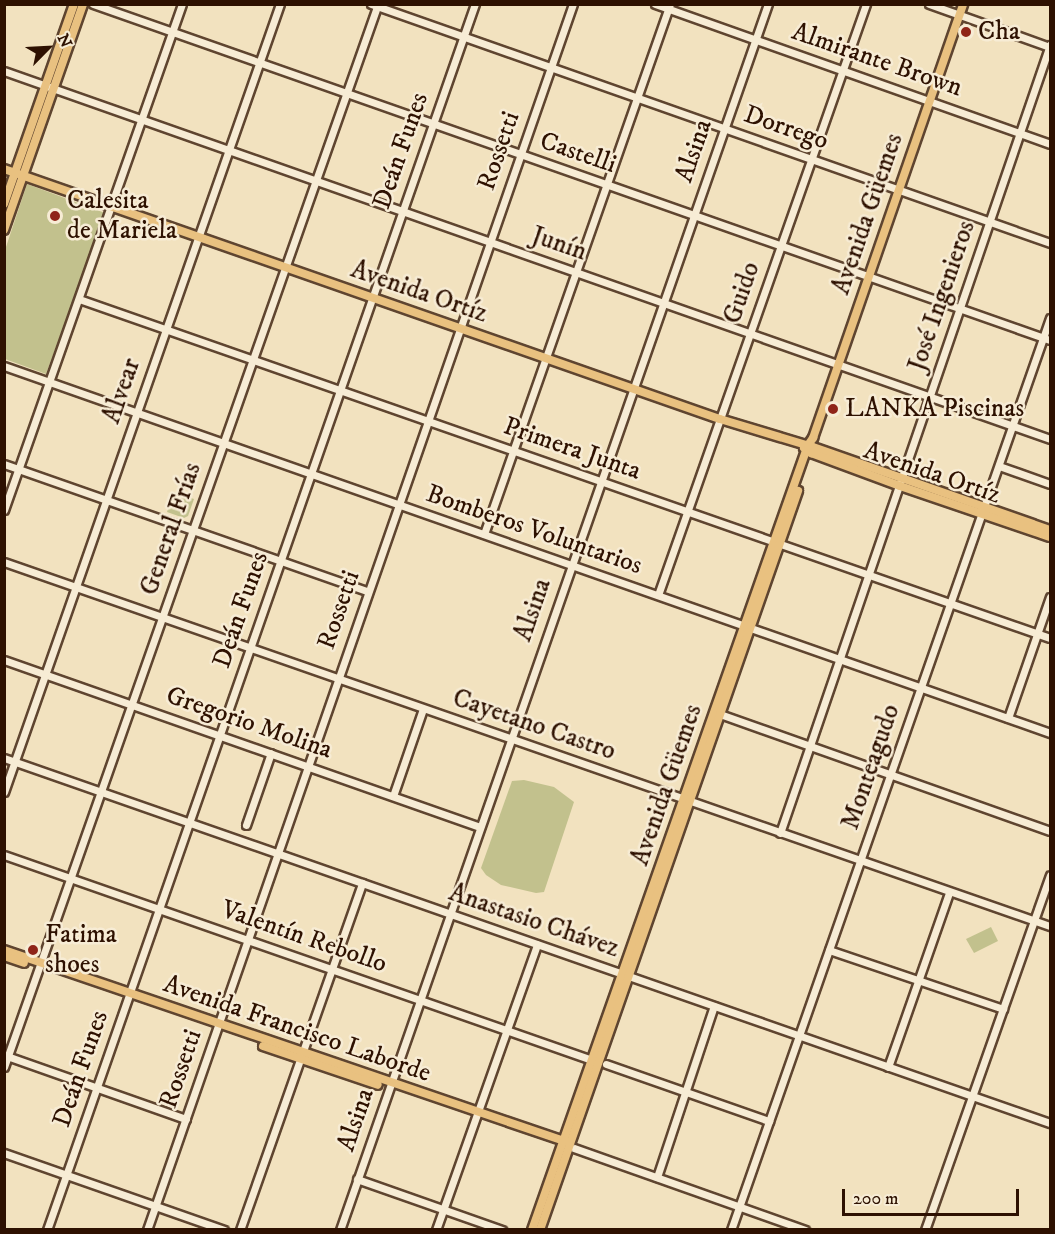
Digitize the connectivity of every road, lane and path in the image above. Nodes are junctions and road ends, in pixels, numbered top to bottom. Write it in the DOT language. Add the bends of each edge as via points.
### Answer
graph roads {
  1 [pos="74,4"];
  2 [pos="83,4"];
  3 [pos="93,4"];
  4 [pos="182,4"];
  5 [pos="280,4"];
  6 [pos="475,4"];
  7 [pos="573,4"];
  8 [pos="655,4"];
  9 [pos="768,4"];
  10 [pos="866,4"];
  11 [pos="929,4"];
  12 [pos="963,4"];
  13 [pos="375,5"];
  14 [pos="670,7"];
  15 [pos="959,15"];
  16 [pos="172,32"];
  17 [pos="464,37"];
  18 [pos="756,39"];
  19 [pos="1050,46"];
  20 [pos="260,63"];
  21 [pos="551,68"];
  22 [pos="843,69"];
  23 [pos="4,71"];
  24 [pos="49,87"];
  25 [pos="346,93"];
  26 [pos="638,98"];
  27 [pos="930,100"];
  28 [pos="142,119"];
  29 [pos="433,124"];
  30 [pos="724,129"];
  31 [pos="1020,133"];
  32 [pos="1050,144"];
  33 [pos="229,150"];
  34 [pos="520,154"];
  35 [pos="811,159"];
  36 [pos="4,169"];
  37 [pos="20,174"];
  38 [pos="316,181"];
  39 [pos="607,185"];
  40 [pos="899,190"];
  41 [pos="4,204"];
  42 [pos="111,206"];
  43 [pos="403,211"];
  44 [pos="694,215"];
  45 [pos="990,222"];
  46 [pos="4,230"];
  47 [pos="199,237"];
  48 [pos="490,242"];
  49 [pos="1050,243"];
  50 [pos="781,246"];
  51 [pos="286,267"];
  52 [pos="577,272"];
  53 [pos="869,277"];
  54 [pos="372,297"];
  55 [pos="79,299"];
  56 [pos="663,302"];
  57 [pos="960,309"];
  58 [pos="1050,318"];
  59 [pos="459,328"];
  60 [pos="166,330"];
  61 [pos="750,333"];
  62 [pos="1047,339"];
  63 [pos="546,358"];
  64 [pos="253,360"];
  65 [pos="839,364"];
  66 [pos="4,366"];
  67 [pos="50,382"];
  68 [pos="633,388"];
  69 [pos="340,390"];
  70 [pos="930,396"];
  71 [pos="137,412"];
  72 [pos="720,419"];
  73 [pos="427,421"];
  74 [pos="1012,426"];
  75 [pos="1050,439"];
  76 [pos="224,443"];
  77 [pos="809,447"];
  78 [pos="514,451"];
  79 [pos="4,464"];
  80 [pos="999,466"];
  81 [pos="19,469"];
  82 [pos="311,473"];
  83 [pos="601,481"];
  84 [pos="901,482"];
  85 [pos="1050,484"];
  86 [pos="106,500"];
  87 [pos="398,504"];
  88 [pos="4,510"];
  89 [pos="984,510"];
  90 [pos="688,512"];
  91 [pos="193,530"];
  92 [pos="1050,530"];
  93 [pos="484,534"];
  94 [pos="1050,537"];
  95 [pos="777,542"];
  96 [pos="280,561"];
  97 [pos="4,562"];
  98 [pos="571,565"];
  99 [pos="868,575"];
  100 [pos="76,587"];
  101 [pos="367,591"];
  102 [pos="658,595"];
  103 [pos="1050,597"];
  104 [pos="950,603"];
  105 [pos="163,617"];
  106 [pos="748,627"];
  107 [pos="1037,634"];
  108 [pos="1050,638"];
  109 [pos="250,648"];
  110 [pos="839,658"];
  111 [pos="4,660"];
  112 [pos="46,674"];
  113 [pos="337,679"];
  114 [pos="921,687"];
  115 [pos="132,705"];
  116 [pos="423,709"];
  117 [pos="717,713"];
  118 [pos="1008,718"];
  119 [pos="1050,733"];
  120 [pos="219,735"];
  121 [pos="510,739"];
  122 [pos="810,746"];
  123 [pos="271,753"];
  124 [pos="4,758"];
  125 [pos="15,761"];
  126 [pos="307,766"];
  127 [pos="891,774"];
  128 [pos="101,791"];
  129 [pos="4,792"];
  130 [pos="393,796"];
  131 [pos="687,800"];
  132 [pos="189,822"];
  133 [pos="246,825"];
  134 [pos="480,826"];
  135 [pos="1050,831"];
  136 [pos="780,833"];
  137 [pos="277,853"];
  138 [pos="4,855"];
  139 [pos="860,862"];
  140 [pos="1050,875"];
  141 [pos="71,879"];
  142 [pos="362,883"];
  143 [pos="949,893"];
  144 [pos="159,909"];
  145 [pos="450,914"];
  146 [pos="1035,921"];
  147 [pos="1050,926"];
  148 [pos="247,940"];
  149 [pos="537,944"];
  150 [pos="4,950"];
  151 [pos="829,950"];
  152 [pos="4,956"];
  153 [pos="40,966"];
  154 [pos="332,969"];
  155 [pos="626,975"];
  156 [pos="918,981"];
  157 [pos="128,997"];
  158 [pos="420,1000"];
  159 [pos="714,1006"];
  160 [pos="1003,1009"];
  161 [pos="217,1028"];
  162 [pos="506,1030"];
  163 [pos="799,1036"];
  164 [pos="6,1056"];
  165 [pos="301,1056"];
  166 [pos="589,1059"];
  167 [pos="606,1064"];
  168 [pos="888,1067"];
  169 [pos="4,1068"];
  170 [pos="389,1086"];
  171 [pos="97,1087"];
  172 [pos="685,1092"];
  173 [pos="972,1097"];
  174 [pos="476,1115"];
  175 [pos="186,1119"];
  176 [pos="769,1121"];
  177 [pos="1050,1123"];
  178 [pos="568,1146"];
  179 [pos="4,1153"];
  180 [pos="67,1174"];
  181 [pos="657,1178"];
  182 [pos="357,1179"];
  183 [pos="156,1206"];
  184 [pos="739,1207"];
  185 [pos="443,1209"];
  186 [pos="47,1230"];
  187 [pos="147,1230"];
  188 [pos="224,1230"];
  189 [pos="240,1230"];
  190 [pos="339,1230"];
  191 [pos="436,1230"];
  192 [pos="502,1230"];
  193 [pos="532,1230"];
  194 [pos="540,1230"];
  195 [pos="731,1230"];
  196 [pos="805,1230"];
  197 [pos="925,1230"];
  1 -- 24 [label="main road"];
  2 -- 24 [label="main road"];
  3 -- 16 [label="street, Castelli"];
  4 -- 16 [label="street"];
  5 -- 20 [label="street, Alvear"];
  6 -- 17 [label="street, Deán Funes"];
  7 -- 21 [label="street, Rossetti"];
  8 -- 14 [label="street, Almirante Brown"];
  9 -- 18 [label="street, Alsina"];
  10 -- 22 [label="street, Guido"];
  11 -- 15 [label="street"];
  12 -- 15 [label="main road, Avenida Güemes"];
  13 -- 17 [label="street, Dorrego"];
  13 -- 25 [label="street, General Frías"];
  14 -- 18 [label="street, Almirante Brown"];
  14 -- 26 [label="street"];
  15 -- 19 [label="street"];
  15 -- 27 [label="main road, Avenida Güemes"];
  16 -- 20 [label="street, Castelli"];
  16 -- 28 [label="street"];
  17 -- 21 [label="street, Dorrego"];
  17 -- 29 [label="street, Deán Funes"];
  18 -- 22 [label="street, Almirante Brown"];
  18 -- 30 [label="street, Alsina"];
  19 -- 31 [label="street, José Ingenieros"];
  20 -- 25 [label="street, Castelli"];
  20 -- 33 [label="street, Alvear"];
  21 -- 26 [label="street, Dorrego"];
  21 -- 34 [label="street, Rossetti"];
  22 -- 27 [label="street, Almirante Brown"];
  22 -- 35 [label="street, Guido"];
  23 -- 24 [label="street, Junín"];
  24 -- 28 [label="street, Junín"];
  24 -- 37 [label="main road"];
  25 -- 29 [label="street, Castelli"];
  25 -- 38 [label="street, General Frías"];
  26 -- 30 [label="street, Dorrego"];
  26 -- 39 [label="street"];
  27 -- 31 [label="street, Almirante Brown"];
  27 -- 40 [label="main road, Avenida Güemes"];
  28 -- 33 [label="street, Junín"];
  28 -- 42 [label="street"];
  29 -- 34 [label="street, Castelli"];
  29 -- 43 [label="street, Deán Funes"];
  30 -- 35 [label="street, Dorrego"];
  30 -- 44 [label="street, Alsina"];
  31 -- 32 [label="street, Almirante Brown"];
  31 -- 45 [label="street, José Ingenieros"];
  33 -- 38 [label="street, Junín"];
  33 -- 47 [label="street, Alvear"];
  34 -- 39 [label="street, Castelli"];
  34 -- 48 [label="street, Rossetti"];
  35 -- 40 [label="street, Dorrego"];
  35 -- 50 [label="street, Guido"];
  36 -- 37 [label="main road, Avenida Ortíz"];
  37 -- 41 [label="main road"];
  37 -- 42 [label="main road, Avenida Ortíz"];
  37 -- 46 [label="main road"];
  38 -- 43 [label="street, Junín"];
  38 -- 51 [label="street, General Frías"];
  39 -- 44 [label="street, Castelli"];
  39 -- 52 [label="street"];
  40 -- 45 [label="street, Dorrego"];
  40 -- 53 [label="main road, Avenida Güemes"];
  42 -- 47 [label="main road, Avenida Ortíz"];
  42 -- 55 [label="street"];
  43 -- 48 [label="street, Junín"];
  43 -- 54 [label="street, Deán Funes"];
  44 -- 50 [label="street, Castelli"];
  44 -- 56 [label="street, Alsina"];
  45 -- 49 [label="street, Dorrego"];
  45 -- 57 [label="street, José Ingenieros"];
  47 -- 51 [label="main road, Avenida Ortíz"];
  47 -- 60 [label="street, Alvear"];
  48 -- 52 [label="street, Junín"];
  48 -- 59 [label="street, Rossetti"];
  50 -- 53 [label="street, Castelli"];
  50 -- 61 [label="street, Guido"];
  51 -- 54 [label="main road, Avenida Ortíz"];
  51 -- 64 [label="street, General Frías"];
  52 -- 56 [label="street, Junín"];
  52 -- 63 [label="street"];
  53 -- 57 [label="street, Castelli"];
  53 -- 65 [label="main road, Avenida Güemes"];
  54 -- 59 [label="main road, Avenida Ortíz"];
  54 -- 69 [label="street, Deán Funes"];
  55 -- 60 [label="street, Primera Junta"];
  55 -- 67 [label="street"];
  56 -- 61 [label="street, Junín"];
  56 -- 68 [label="street, Alsina"];
  57 -- 62 [label="street, Castelli"];
  57 -- 70 [label="street, José Ingenieros"];
  58 -- 62 [label="street, Monteagudo"];
  59 -- 63 [label="main road, Avenida Ortíz"];
  59 -- 73 [label="street, Rossetti"];
  60 -- 64 [label="street, Primera Junta"];
  60 -- 71 [label="street, Alvear"];
  61 -- 65 [label="street, Junín"];
  61 -- 72 [label="street, Guido"];
  62 -- 74 [label="street, Monteagudo"];
  63 -- 68 [label="main road, Avenida Ortíz"];
  63 -- 78 [label="street"];
  64 -- 69 [label="street, Primera Junta"];
  64 -- 76 [label="street, General Frías"];
  65 -- 70 [label="street, Junín"];
  65 -- 77 [label="main road, Avenida Güemes"];
  66 -- 67 [label="street, Bomberos Voluntarios"];
  67 -- 71 [label="street, Bomberos Voluntarios"];
  67 -- 81 [label="street"];
  68 -- 72 [label="main road, Avenida Ortíz"];
  68 -- 83 [label="street, Alsina"];
  69 -- 73 [label="street, Primera Junta"];
  69 -- 82 [label="street, Deán Funes"];
  70 -- 74 [label="street, Junín"];
  70 -- 84 [label="street, José Ingenieros"];
  71 -- 76 [label="street, Bomberos Voluntarios"];
  71 -- 86 [label="street, Alvear"];
  72 -- 77 [label="main road, Avenida Ortíz"];
  72 -- 90 [label="street, Guido"];
  73 -- 78 [label="street, Primera Junta"];
  73 -- 87 [label="street, Rossetti"];
  74 -- 75 [label="street, Junín"];
  74 -- 80 [label="street, Monteagudo"];
  76 -- 82 [label="street, Bomberos Voluntarios"];
  76 -- 91 [label="street, General Frías"];
  77 -- 84 [label="main road, Avenida Ortíz"];
  77 -- 95 [label="main road, Avenida Güemes"];
  78 -- 83 [label="street, Primera Junta"];
  78 -- 93 [label="street"];
  79 -- 81 [label="street"];
  80 -- 85 [label="street"];
  80 -- 89 [label="street, Monteagudo"];
  81 -- 86 [label="street"];
  81 -- 88 [label="street"];
  82 -- 87 [label="street, Bomberos Voluntarios"];
  82 -- 96 [label="street, Deán Funes"];
  83 -- 90 [label="street, Primera Junta"];
  83 -- 98 [label="street, Alsina"];
  84 -- 89 [label="main road, Avenida Ortíz"];
  84 -- 99 [label="street, José Ingenieros"];
  86 -- 91 [label="street"];
  86 -- 100 [label="street, Alvear"];
  87 -- 93 [label="street, Bomberos Voluntarios"];
  87 -- 101 [label="street, Rossetti"];
  89 -- 92 [label="main road, Avenida Ortíz"];
  89 -- 94 [label="main road, Avenida Ortíz"];
  89 -- 104 [label="street, Monteagudo"];
  90 -- 95 [label="street, Primera Junta"];
  90 -- 102 [label="street, Guido"];
  91 -- 96 [label="street"];
  91 -- 105 [label="street, General Frías"];
  93 -- 98 [label="street, Bomberos Voluntarios"];
  95 -- 99 [label="street, Primera Junta"];
  95 -- 106 [label="main road, Avenida Güemes"];
  96 -- 101 [label="street"];
  96 -- 109 [label="street, Deán Funes"];
  97 -- 100 [label="street, Cayetano Castro"];
  98 -- 102 [label="street, Bomberos Voluntarios"];
  98 -- 121 [label="street, Alsina"];
  99 -- 104 [label="street, Primera Junta"];
  99 -- 110 [label="street, José Ingenieros"];
  100 -- 105 [label="street, Cayetano Castro"];
  100 -- 112 [label="street, Alvear"];
  101 -- 113 [label="street, Rossetti"];
  102 -- 106 [label="street, Bomberos Voluntarios"];
  103 -- 107 [label="street"];
  104 -- 107 [label="street, Primera Junta"];
  104 -- 114 [label="street, Monteagudo"];
  105 -- 109 [label="street, Cayetano Castro"];
  105 -- 115 [label="street, General Frías"];
  106 -- 110 [label="street, Bomberos Voluntarios"];
  106 -- 117 [label="main road, Avenida Güemes"];
  107 -- 108 [label="street, Primera Junta"];
  107 -- 118 [label="street"];
  109 -- 113 [label="street, Cayetano Castro"];
  109 -- 120 [label="street, Deán Funes"];
  110 -- 114 [label="street, Bomberos Voluntarios"];
  110 -- 122 [label="street, José Ingenieros"];
  111 -- 112 [label="street, Gregorio Molina"];
  112 -- 115 [label="street, Gregorio Molina"];
  112 -- 125 [label="street, Alvear"];
  113 -- 116 [label="street, Cayetano Castro"];
  113 -- 126 [label="street, Rossetti"];
  114 -- 118 [label="street, Bomberos Voluntarios"];
  114 -- 127 [label="street, Monteagudo"];
  115 -- 120 [label="street, Gregorio Molina"];
  115 -- 128 [label="street, General Frías"];
  116 -- 121 [label="street, Cayetano Castro"];
  116 -- 130 [label="street"];
  117 -- 122 [label="street"];
  117 -- 131 [label="main road, Avenida Güemes"];
  118 -- 119 [label="street, Bomberos Voluntarios"];
  120 -- 123 [label="street, Gregorio Molina"];
  120 -- 132 [label="street, Deán Funes"];
  121 -- 131 [label="street, Cayetano Castro"];
  121 -- 134 [label="street, Alsina"];
  122 -- 127 [label="street"];
  122 -- 136 [label="street, José Ingenieros"];
  123 -- 126 [label="street, Gregorio Molina"];
  123 -- 133 [label="street"];
  124 -- 125 [label="street, Anastasio Chávez"];
  125 -- 128 [label="street, Anastasio Chávez"];
  125 -- 129 [label="street, Alvear"];
  126 -- 130 [label="street, Gregorio Molina"];
  126 -- 137 [label="street, Rossetti"];
  127 -- 135 [label="street"];
  127 -- 139 [label="street, Monteagudo"];
  128 -- 132 [label="street, Anastasio Chávez"];
  128 -- 141 [label="street, General Frías"];
  130 -- 134 [label="street, Gregorio Molina"];
  131 -- 136 [label="street, Cayetano Castro"];
  131 -- 155 [label="main road, Avenida Güemes"];
  132 -- 137 [label="street, Anastasio Chávez"];
  132 -- 144 [label="street, Deán Funes"];
  134 -- 145 [label="street, Alsina"];
  136 -- 139 [label="street, Cayetano Castro"];
  137 -- 142 [label="street, Anastasio Chávez"];
  137 -- 148 [label="street, Rossetti"];
  138 -- 141 [label="street, Valentín Rebollo"];
  139 -- 143 [label="street, Cayetano Castro"];
  139 -- 151 [label="street, Monteagudo"];
  140 -- 146 [label="street"];
  141 -- 144 [label="street, Valentín Rebollo"];
  141 -- 153 [label="street, General Frías"];
  142 -- 145 [label="street, Anastasio Chávez"];
  142 -- 154 [label="street"];
  143 -- 146 [label="street, Cayetano Castro"];
  143 -- 156 [label="street"];
  144 -- 148 [label="street, Valentín Rebollo"];
  144 -- 157 [label="street, Deán Funes"];
  145 -- 149 [label="street, Anastasio Chávez"];
  145 -- 158 [label="street, Alsina"];
  146 -- 147 [label="street, Cayetano Castro"];
  146 -- 160 [label="street"];
  148 -- 154 [label="street, Valentín Rebollo"];
  148 -- 161 [label="street, Rossetti"];
  149 -- 155 [label="street, Anastasio Chávez"];
  149 -- 162 [label="street"];
  150 -- 153 [label="main road, Avenida Francisco Laborde"];
  151 -- 156 [label="street"];
  151 -- 163 [label="street, Monteagudo"];
  152 -- 153 [label="main road, Avenida Francisco Laborde"];
  153 -- 157 [label="main road, Avenida Francisco Laborde"];
  153 -- 164 [label="street, General Frías"];
  154 -- 158 [label="street, Valentín Rebollo"];
  154 -- 165 [label="street"];
  155 -- 159 [label="street, Anastasio Chávez"];
  155 -- 178 [label="main road, Avenida Güemes"];
  156 -- 160 [label="street"];
  156 -- 168 [label="street"];
  157 -- 161 [label="main road, Avenida Francisco Laborde"];
  157 -- 171 [label="street, Deán Funes"];
  158 -- 162 [label="street, Valentín Rebollo"];
  158 -- 170 [label="street, Alsina"];
  159 -- 163 [label="street, Anastasio Chávez"];
  159 -- 172 [label="street"];
  160 -- 173 [label="street"];
  161 -- 165 [label="main road, Avenida Francisco Laborde"];
  161 -- 175 [label="street, Rossetti"];
  162 -- 166 [label="street, Valentín Rebollo"];
  162 -- 174 [label="street"];
  163 -- 168 [label="street, Anastasio Chávez"];
  163 -- 176 [label="street, Monteagudo"];
  164 -- 169 [label="street, General Frías"];
  164 -- 171 [label="street"];
  165 -- 170 [label="main road, Avenida Francisco Laborde"];
  165 -- 189 [label="street"];
  167 -- 172 [label="street"];
  168 -- 173 [label="street, Anastasio Chávez"];
  170 -- 174 [label="main road, Avenida Francisco Laborde"];
  170 -- 182 [label="street, Alsina"];
  171 -- 175 [label="street"];
  171 -- 180 [label="street, Deán Funes"];
  172 -- 176 [label="street"];
  172 -- 181 [label="street"];
  173 -- 177 [label="street, Anastasio Chávez"];
  173 -- 197 [label="street"];
  174 -- 178 [label="main road, Avenida Francisco Laborde"];
  174 -- 185 [label="street"];
  175 -- 183 [label="street, Rossetti"];
  176 -- 184 [label="street, Monteagudo"];
  178 -- 181 [label="street, Avenida Francisco Laborde"];
  178 -- 193 [label="main road"];
  178 -- 194 [label="main road"];
  179 -- 180 [label="street"];
  180 -- 183 [label="street"];
  180 -- 186 [label="street, Deán Funes"];
  181 -- 184 [label="street, Avenida Francisco Laborde"];
  182 -- 185 [label="street"];
  182 -- 190 [label="street, Alsina"];
  183 -- 187 [label="street, Rossetti"];
  183 -- 188 [label="street"];
  184 -- 195 [label="street, Monteagudo"];
  184 -- 196 [label="street, Avenida Francisco Laborde"];
  185 -- 191 [label="street"];
  185 -- 192 [label="street"];
}
